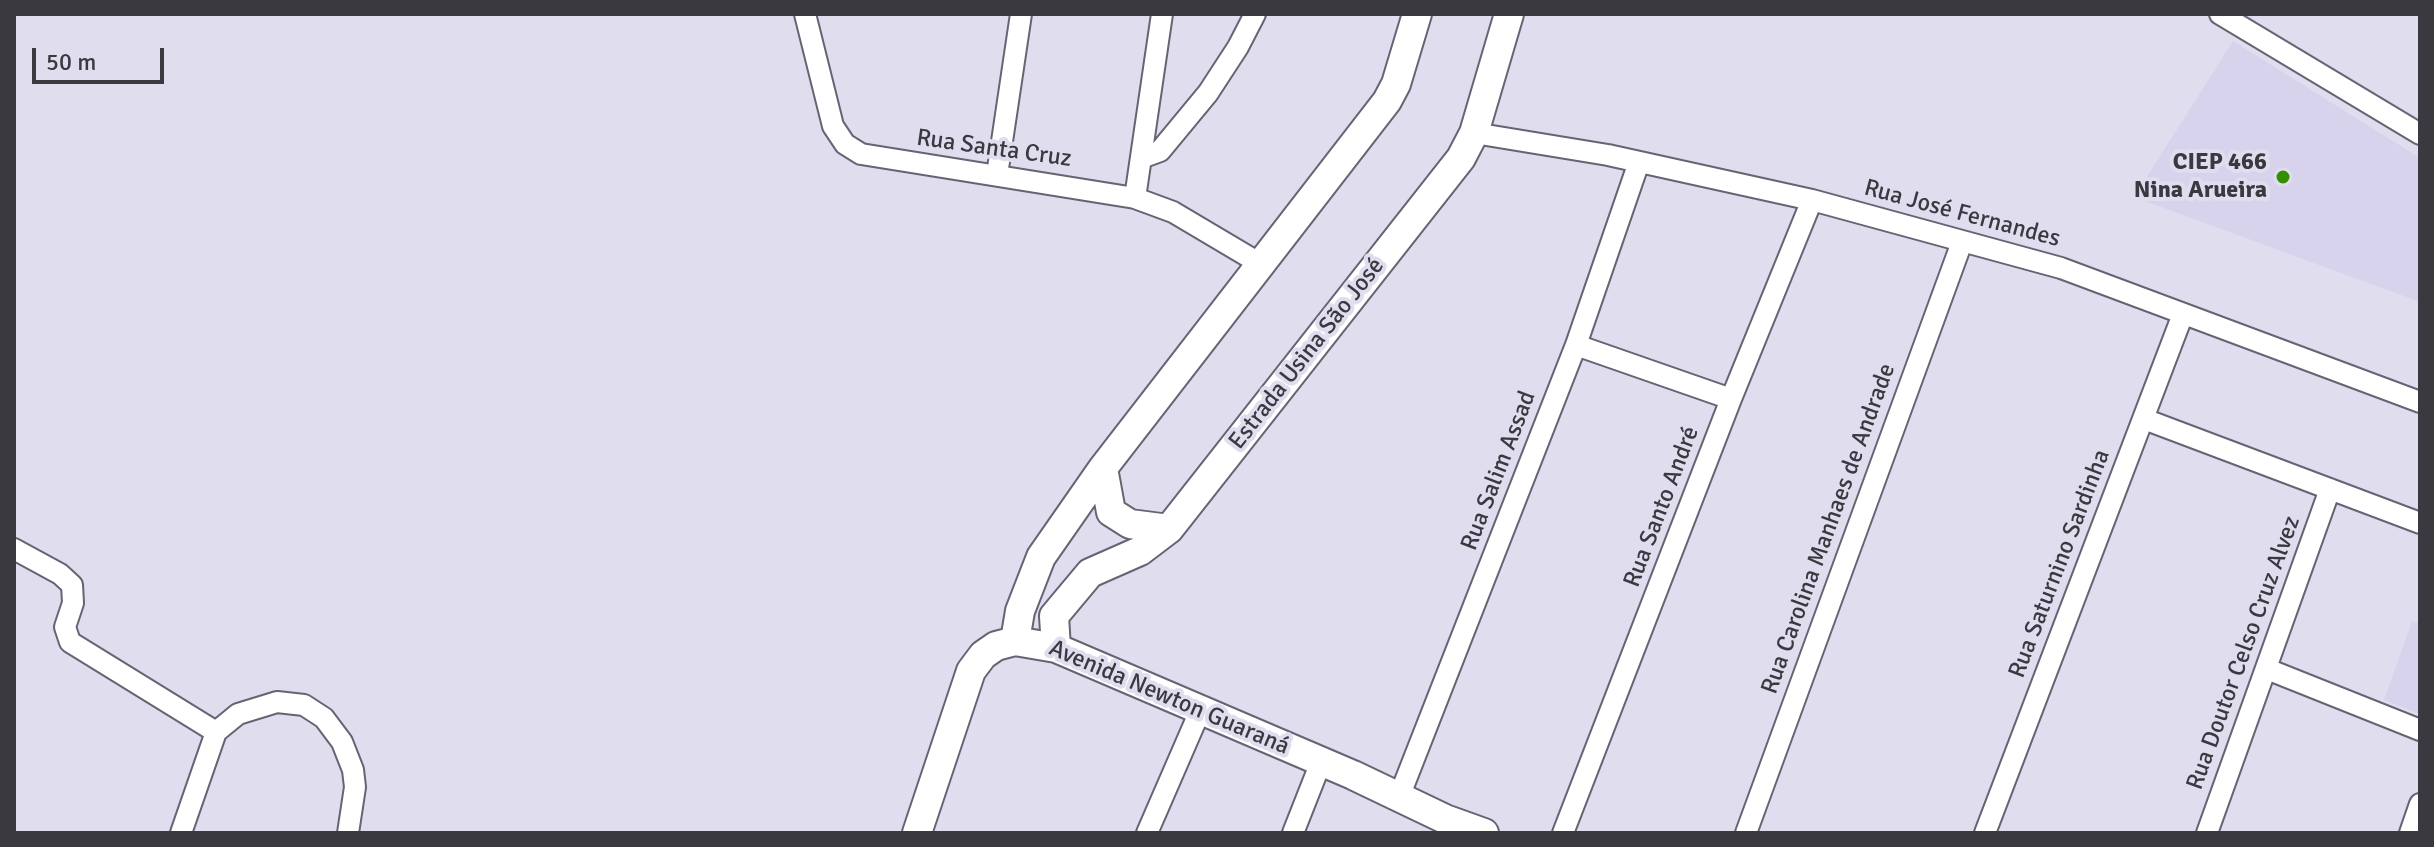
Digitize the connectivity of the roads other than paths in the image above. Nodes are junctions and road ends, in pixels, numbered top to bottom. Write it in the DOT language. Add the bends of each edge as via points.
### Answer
graph roads {
  1 [pos="805,14"];
  2 [pos="1021,14"];
  3 [pos="1162,14"];
  4 [pos="1255,14"];
  5 [pos="1417,14"];
  6 [pos="1509,14"];
  7 [pos="2220,14"];
  8 [pos="1474,133"];
  9 [pos="2420,134"];
  10 [pos="1141,158"];
  11 [pos="1639,162"];
  12 [pos="997,175"];
  13 [pos="1135,198"];
  14 [pos="1812,200"];
  15 [pos="1962,242"];
  16 [pos="1259,263"];
  17 [pos="2183,314"];
  18 [pos="1576,345"];
  19 [pos="1731,399"];
  20 [pos="2420,402"];
  21 [pos="2144,419"];
  22 [pos="1103,468"];
  23 [pos="2330,489"];
  24 [pos="2420,523"];
  25 [pos="1169,529"];
  26 [pos="14,549"];
  27 [pos="1015,641"];
  28 [pos="1056,648"];
  29 [pos="2267,669"];
  30 [pos="1200,711"];
  31 [pos="2420,730"];
  32 [pos="216,732"];
  33 [pos="1321,762"];
  34 [pos="1399,797"];
  35 [pos="2420,804"];
  36 [pos="1442,826"];
  37 [pos="181,833"];
  38 [pos="348,833"];
  39 [pos="917,833"];
  40 [pos="1147,833"];
  41 [pos="1293,833"];
  42 [pos="1484,833"];
  43 [pos="1563,833"];
  44 [pos="1746,833"];
  45 [pos="1985,833"];
  46 [pos="2207,833"];
  47 [pos="2410,833"];
  1 -- 12 [label="street, Rua Santa Cruz" via="833,126 845,144 870,157"];
  2 -- 12 [label="street"];
  3 -- 10 [label="street"];
  4 -- 10 [label="street" via="1208,93 1160,151"];
  5 -- 16 [label="main road" via="1387,101"];
  6 -- 8 [label="main road, Estrada Usina São José"];
  7 -- 9 [label="street"];
  8 -- 11 [label="street, Rua José Fernandes"];
  8 -- 25 [label="main road, Estrada Usina São José" via="1461,158"];
  10 -- 13 [label="street"];
  11 -- 14 [label="street, Rua José Fernandes"];
  11 -- 18 [label="street, Rua Salim Assad"];
  12 -- 13 [label="street, Rua Santa Cruz"];
  13 -- 16 [label="street, Rua Santa Cruz" via="1173,212"];
  14 -- 15 [label="street, Rua José Fernandes"];
  14 -- 19 [label="street, Rua Santo André"];
  15 -- 17 [label="street, Rua José Fernandes" via="2061,268"];
  15 -- 44 [label="street, Rua Carolina Manhaes de Andrade"];
  16 -- 22 [label="main road"];
  17 -- 20 [label="street, Rua José Fernandes"];
  17 -- 21 [label="street, Rua Saturnino Sardinha"];
  18 -- 19 [label="street"];
  18 -- 34 [label="street, Rua Salim Assad"];
  19 -- 43 [label="street, Rua Santo André"];
  21 -- 23 [label="street"];
  21 -- 45 [label="street, Rua Saturnino Sardinha"];
  22 -- 25 [label="main road" via="1111,512 1130,524"];
  22 -- 27 [label="main road" via="1041,557 1020,611"];
  23 -- 24 [label="street"];
  23 -- 29 [label="street, Rua Doutor Celso Cruz Alvez"];
  25 -- 28 [label="main road, Estrada Usina São José" via="1140,551 1090,573 1054,616"];
  26 -- 32 [label="street" via="72,585 65,627 70,642"];
  27 -- 28 [label="main road, Avenida Newton Guaraná"];
  27 -- 39 [label="main road, Avenida Newton Guaraná" via="996,646 971,671"];
  28 -- 30 [label="main road, Avenida Newton Guaraná"];
  29 -- 31 [label="street"];
  29 -- 46 [label="street, Rua Doutor Celso Cruz Alvez"];
  30 -- 33 [label="main road, Avenida Newton Guaraná"];
  30 -- 40 [label="street"];
  32 -- 37 [label="street"];
  32 -- 38 [label="street" via="238,714 277,702 304,705 324,718 342,742 353,770"];
  33 -- 34 [label="main road, Avenida Newton Guaraná"];
  33 -- 41 [label="street"];
  34 -- 36 [label="main road, Avenida Newton Guaraná"];
  35 -- 47 [label="street"];
  36 -- 42 [label="main road, Avenida Newton Guaraná"];
}
